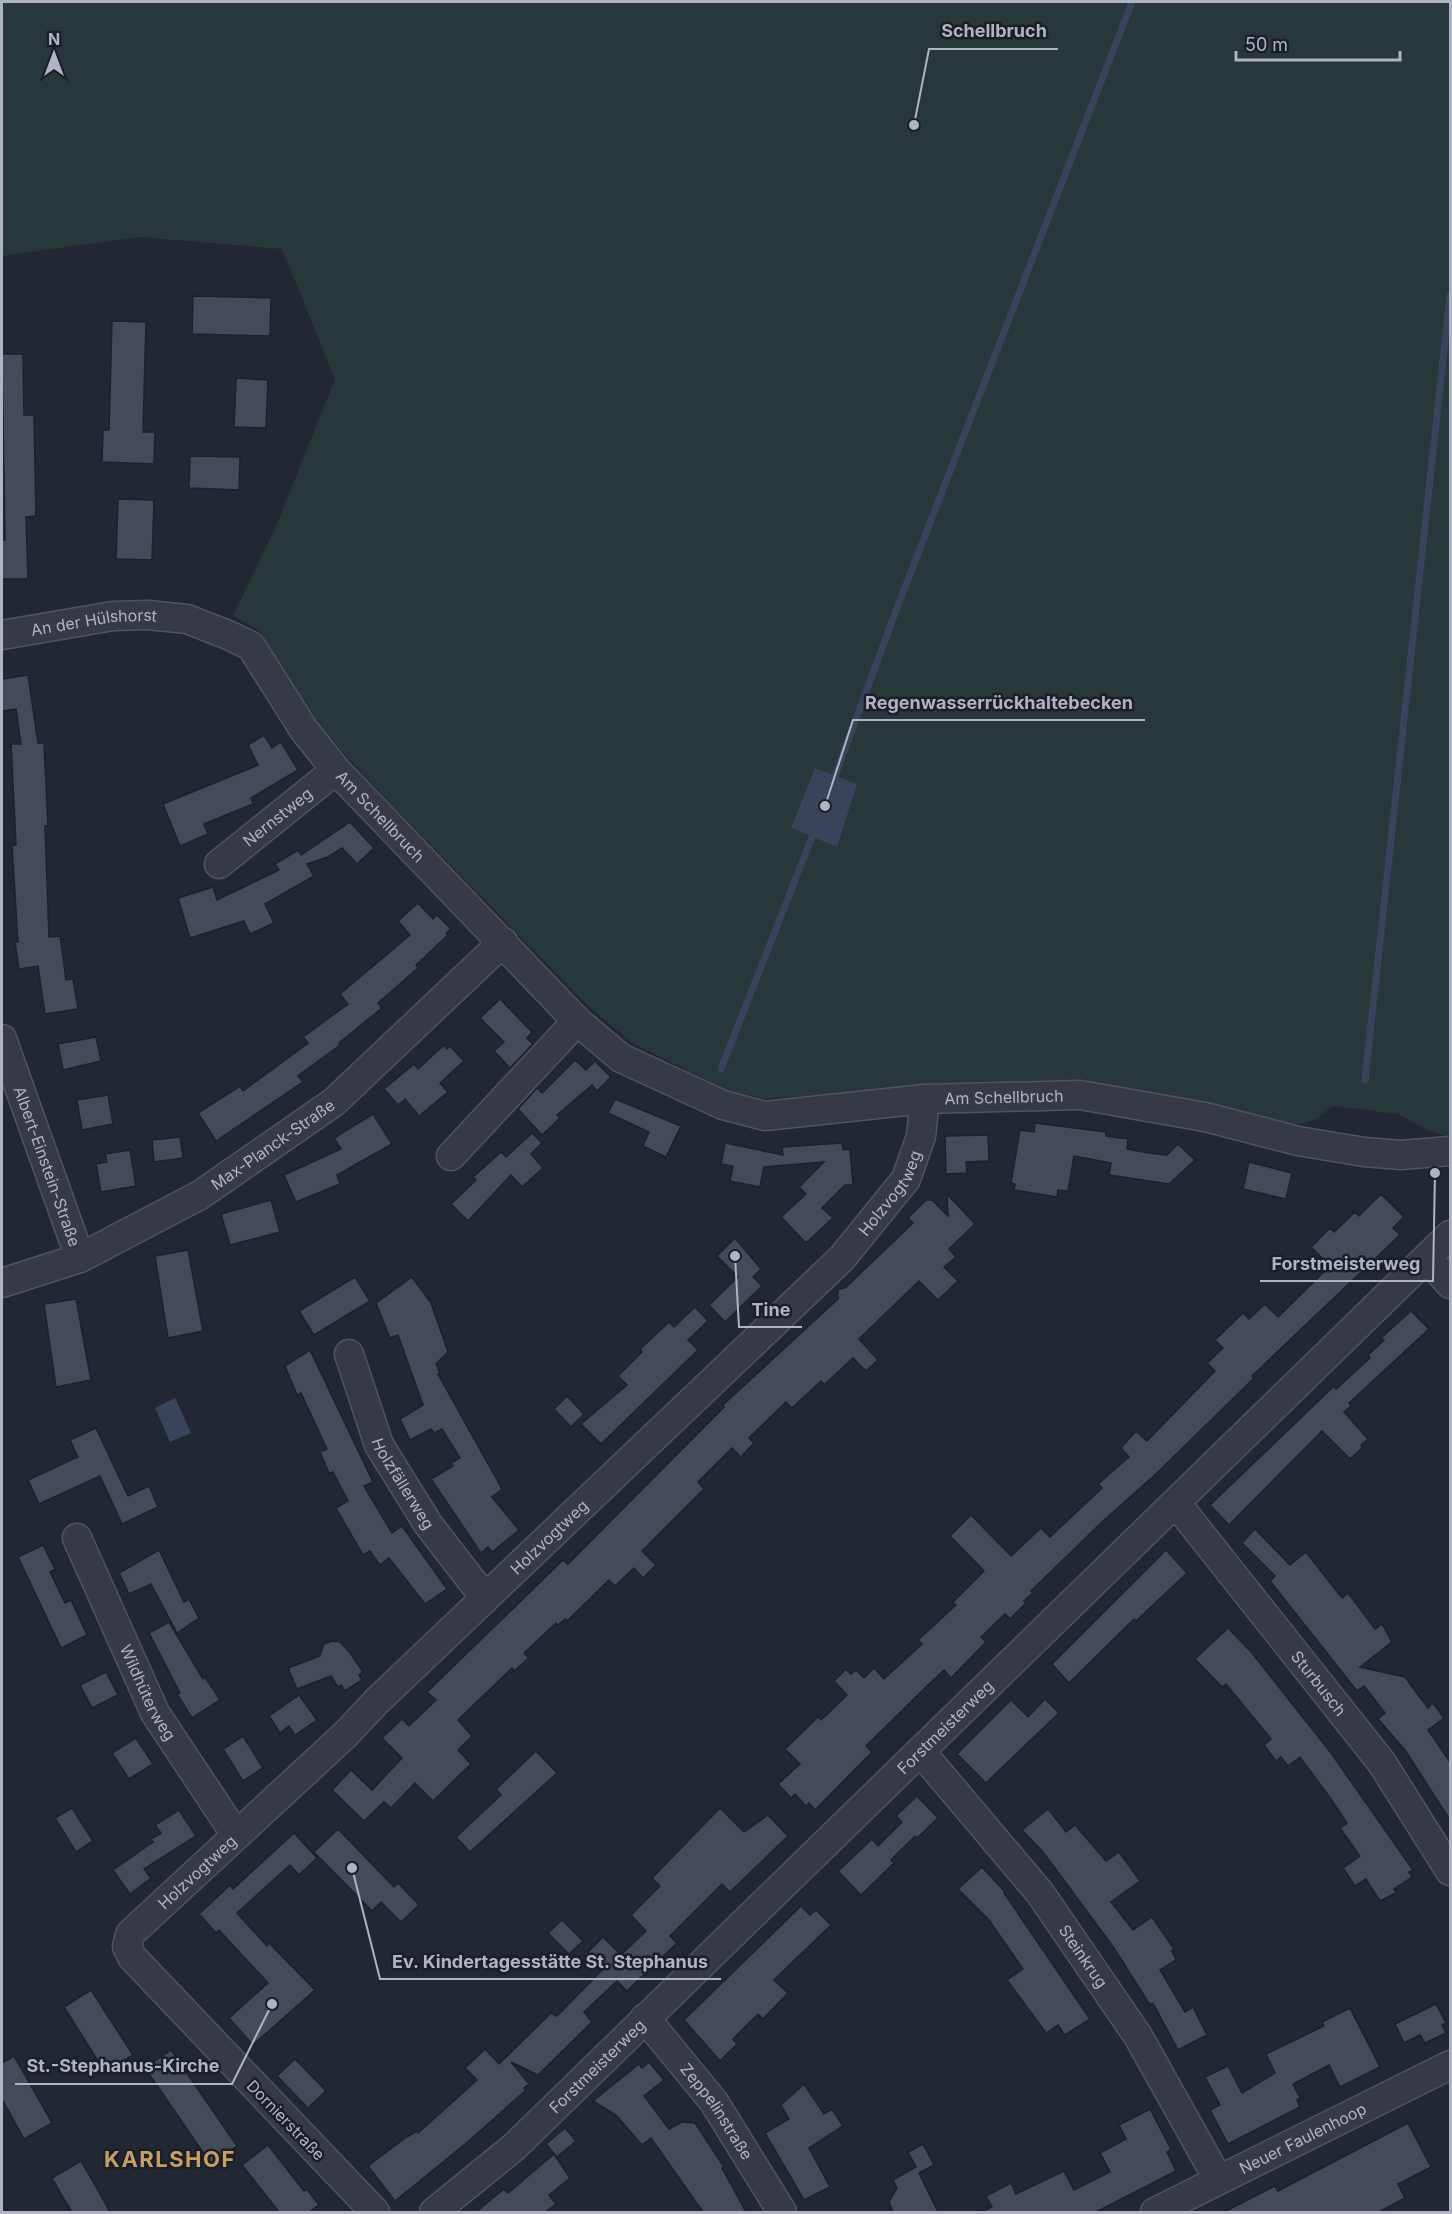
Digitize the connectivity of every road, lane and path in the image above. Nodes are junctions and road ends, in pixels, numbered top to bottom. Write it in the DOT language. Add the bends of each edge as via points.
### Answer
graph roads {
  1 [pos="187,619"];
  2 [pos="2,635"];
  3 [pos="336,770"];
  4 [pos="219,864"];
  5 [pos="503,942"];
  6 [pos="577,1021"];
  7 [pos="2,1039"];
  8 [pos="926,1099"];
  9 [pos="1450,1151"];
  10 [pos="451,1156"];
  11 [pos="1450,1235"];
  12 [pos="80,1258"];
  13 [pos="1428,1259"];
  14 [pos="2,1284"];
  15 [pos="1450,1284"];
  16 [pos="349,1354"];
  17 [pos="1176,1503"];
  18 [pos="77,1538"];
  19 [pos="485,1598"];
  20 [pos="921,1752"];
  21 [pos="236,1835"];
  22 [pos="1450,1871"];
  23 [pos="127,1947"];
  24 [pos="645,2018"];
  25 [pos="1450,2065"];
  26 [pos="1218,2180"];
  27 [pos="375,2212"];
  28 [pos="434,2212"];
  29 [pos="782,2212"];
  30 [pos="1155,2212"];
  1 -- 2 [label="street, An der Hülshorst" via="113,616"];
  1 -- 3 [label="street, Am Schellbruch" via="251,646 303,730"];
  3 -- 4 [label="street, Nernstweg"];
  3 -- 5 [label="street, Am Schellbruch"];
  5 -- 6 [label="street, Am Schellbruch"];
  5 -- 12 [label="street, Max-Planck-Straße" via="334,1102 200,1195"];
  6 -- 8 [label="street, Am Schellbruch" via="630,1063 723,1105 765,1116"];
  6 -- 10 [label="street"];
  7 -- 12 [label="street, Albert-Einstein-Straße"];
  8 -- 9 [label="street, Am Schellbruch" via="1080,1095 1205,1117 1298,1141 1364,1152 1401,1155"];
  8 -- 19 [label="street, Holzvogtweg" via="921,1136 906,1179 842,1258"];
  11 -- 13 [label="street, Forstmeisterweg"];
  12 -- 14 [label="street, Max-Planck-Straße"];
  13 -- 15 [label="street"];
  13 -- 17 [label="street, Forstmeisterweg"];
  16 -- 19 [label="street, Holzfällerweg" via="379,1445 428,1524"];
  17 -- 20 [label="street, Forstmeisterweg"];
  17 -- 22 [label="street, Sturbusch" via="1382,1763"];
  18 -- 21 [label="street, Wildhüterweg" via="155,1713"];
  19 -- 21 [label="street, Holzvogtweg"];
  20 -- 24 [label="street, Forstmeisterweg"];
  20 -- 26 [label="street, Steinkrug" via="1040,1893 1138,2036"];
  21 -- 23 [label="street, Holzvogtweg" via="130,1934"];
  23 -- 27 [label="street, Dornierstraße" via="132,1957"];
  24 -- 28 [label="street, Forstmeisterweg" via="514,2147"];
  24 -- 29 [label="street, Zeppelinstraße" via="714,2102"];
  25 -- 26 [label="street, Neuer Faulenhoop"];
  26 -- 30 [label="street, Neuer Faulenhoop"];
}
